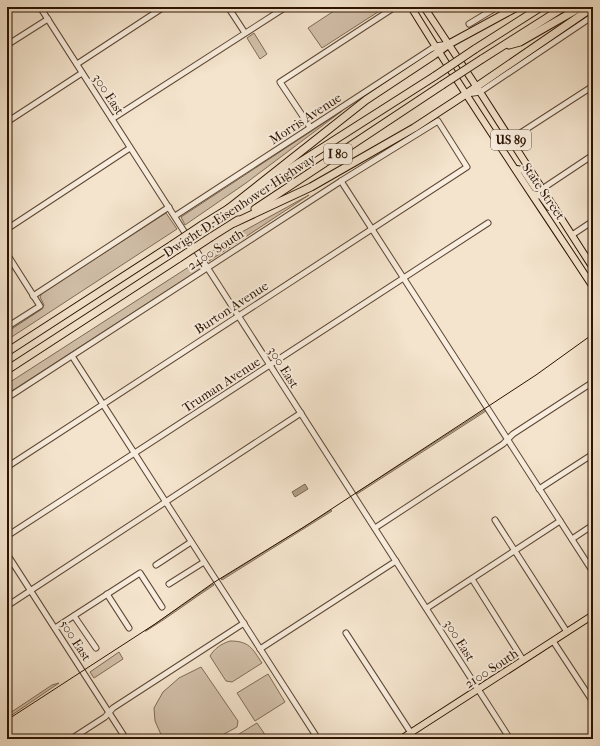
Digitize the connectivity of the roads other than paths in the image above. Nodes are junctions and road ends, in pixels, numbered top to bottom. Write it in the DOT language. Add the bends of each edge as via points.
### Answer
graph roads {
  1 [pos="40,7"];
  2 [pos="164,7"];
  3 [pos="228,7"];
  4 [pos="286,7"];
  5 [pos="395,7"];
  6 [pos="411,7"];
  7 [pos="424,7"];
  8 [pos="497,7"];
  9 [pos="517,7"];
  10 [pos="541,7"];
  11 [pos="564,7"];
  12 [pos="593,7"];
  13 [pos="581,9"];
  14 [pos="593,16"];
  15 [pos="48,19"];
  16 [pos="469,24"];
  17 [pos="245,33"];
  18 [pos="449,44"];
  19 [pos="7,45"];
  20 [pos="500,48"];
  21 [pos="437,49"];
  22 [pos="77,64"];
  23 [pos="82,73"];
  24 [pos="593,86"];
  25 [pos="479,89"];
  26 [pos="466,94"];
  27 [pos="112,119"];
  28 [pos="7,122"];
  29 [pos="310,127"];
  30 [pos="511,139"];
  31 [pos="130,148"];
  32 [pos="593,155"];
  33 [pos="467,166"];
  34 [pos="516,169"];
  35 [pos="340,181"];
  36 [pos="542,189"];
  37 [pos="533,194"];
  38 [pos="168,207"];
  39 [pos="554,207"];
  40 [pos="228,209"];
  41 [pos="175,216"];
  42 [pos="593,221"];
  43 [pos="234,223"];
  44 [pos="488,223"];
  45 [pos="7,229"];
  46 [pos="371,229"];
  47 [pos="572,235"];
  48 [pos="7,254"];
  49 [pos="207,267"];
  50 [pos="593,268"];
  51 [pos="403,278"];
  52 [pos="593,287"];
  53 [pos="33,296"];
  54 [pos="238,316"];
  55 [pos="7,327"];
  56 [pos="7,352"];
  57 [pos="72,356"];
  58 [pos="270,365"];
  59 [pos="7,370"];
  60 [pos="593,382"];
  61 [pos="7,398"];
  62 [pos="103,404"];
  63 [pos="301,413"];
  64 [pos="508,440"];
  65 [pos="134,453"];
  66 [pos="593,454"];
  67 [pos="7,467"];
  68 [pos="539,489"];
  69 [pos="166,502"];
  70 [pos="495,520"];
  71 [pos="560,521"];
  72 [pos="593,525"];
  73 [pos="375,528"];
  74 [pos="7,536"];
  75 [pos="572,539"];
  76 [pos="191,542"];
  77 [pos="515,551"];
  78 [pos="7,554"];
  79 [pos="396,561"];
  80 [pos="204,562"];
  81 [pos="156,565"];
  82 [pos="593,572"];
  83 [pos="472,579"];
  84 [pos="169,584"];
  85 [pos="31,591"];
  86 [pos="107,594"];
  87 [pos="7,606"];
  88 [pos="162,607"];
  89 [pos="427,608"];
  90 [pos="593,615"];
  91 [pos="74,616"];
  92 [pos="244,624"];
  93 [pos="55,628"];
  94 [pos="130,628"];
  95 [pos="567,632"];
  96 [pos="346,633"];
  97 [pos="553,641"];
  98 [pos="96,648"];
  99 [pos="260,649"];
  100 [pos="523,660"];
  101 [pos="478,689"];
  102 [pos="593,702"];
  103 [pos="109,713"];
  104 [pos="411,733"];
  105 [pos="71,739"];
  106 [pos="126,739"];
  107 [pos="318,739"];
  108 [pos="401,739"];
  109 [pos="510,739"];
  1 -- 15 [label="street, 300 East"];
  2 -- 22 [label="street"];
  3 -- 17 [label="street"];
  4 -- 17 [label="street"];
  5 -- 29 [label="street" via="280,82"];
  6 -- 21 [label="main road, State Street / US 89"];
  7 -- 18 [label="main road, State Street / US 89"];
  8 -- 16 [label="street"];
  9 -- 18 [label="highway"];
  10 -- 40 [label="highway, Dwight D. Eisenhower Highway / I 80, bridge"];
  11 -- 20 [label="highway, Dwight D. Eisenhower Highway / I 80"];
  12 -- 13 [label="highway"];
  13 -- 20 [label="highway" via="520,42"];
  13 -- 25 [label="highway"];
  14 -- 25 [label="street"];
  15 -- 19 [label="street"];
  15 -- 22 [label="street, 300 East"];
  17 -- 27 [label="street"];
  18 -- 21 [label="highway"];
  18 -- 25 [label="main road, State Street / US 89"];
  20 -- 43 [label="highway, Dwight D. Eisenhower Highway / I 80, bridge"];
  21 -- 26 [label="main road, State Street / US 89"];
  21 -- 29 [label="street, Morris Avenue"];
  21 -- 40 [label="highway" via="366,100"];
  22 -- 23 [label="street, 300 East"];
  23 -- 27 [label="street, 300 East"];
  23 -- 28 [label="street"];
  24 -- 30 [label="street"];
  25 -- 26 [label="highway"];
  25 -- 30 [label="main road, State Street / US 89"];
  26 -- 34 [label="main road, State Street / US 89"];
  26 -- 43 [label="highway" via="414,128 317,183"];
  27 -- 31 [label="street, 300 East"];
  29 -- 41 [label="street, Morris Avenue"];
  30 -- 36 [label="main road, State Street / US 89"];
  31 -- 38 [label="street, 300 East"];
  31 -- 45 [label="street"];
  32 -- 36 [label="street"];
  33 -- 35 [label="street, 2400 South" via="438,121"];
  33 -- 46 [label="street, Burton Avenue"];
  34 -- 36 [label="main road" via="523,170 535,188"];
  34 -- 37 [label="main road, State Street / US 89"];
  35 -- 46 [label="street"];
  35 -- 49 [label="street, 2400 South"];
  36 -- 39 [label="main road, State Street / US 89"];
  37 -- 39 [label="main road" via="541,196 549,208"];
  37 -- 52 [label="main road, State Street / US 89"];
  38 -- 41 [label="street, 300 East"];
  38 -- 53 [label="street"];
  39 -- 47 [label="main road, State Street / US 89"];
  40 -- 56 [label="highway, Dwight D. Eisenhower Highway / I 80, bridge"];
  41 -- 49 [label="street, 300 East"];
  42 -- 47 [label="street"];
  43 -- 59 [label="highway, Dwight D. Eisenhower Highway / I 80, bridge"];
  44 -- 51 [label="street, Truman Avenue"];
  46 -- 51 [label="street"];
  46 -- 54 [label="street, Burton Avenue"];
  47 -- 50 [label="main road, State Street / US 89"];
  48 -- 53 [label="street"];
  49 -- 54 [label="street, 300 East"];
  49 -- 57 [label="street, 2400 South"];
  51 -- 58 [label="street, Truman Avenue"];
  51 -- 64 [label="street"];
  53 -- 55 [label="street" via="40,306"];
  54 -- 58 [label="street, 300 East"];
  54 -- 62 [label="street, Burton Avenue"];
  57 -- 61 [label="street, 2400 South"];
  57 -- 62 [label="street"];
  58 -- 63 [label="street, 300 East"];
  58 -- 65 [label="street, Truman Avenue"];
  60 -- 64 [label="street" via="513,434"];
  62 -- 65 [label="street"];
  62 -- 67 [label="street, Burton Avenue"];
  63 -- 69 [label="street"];
  63 -- 73 [label="street, 300 East"];
  64 -- 68 [label="street"];
  64 -- 73 [label="street"];
  65 -- 69 [label="street"];
  65 -- 74 [label="street, Truman Avenue"];
  66 -- 68 [label="street"];
  68 -- 71 [label="street"];
  69 -- 76 [label="street"];
  69 -- 85 [label="street"];
  70 -- 77 [label="street"];
  71 -- 75 [label="street"];
  71 -- 77 [label="street"];
  72 -- 75 [label="street"];
  73 -- 79 [label="street, 300 East"];
  75 -- 82 [label="street"];
  76 -- 80 [label="street"];
  76 -- 81 [label="street"];
  77 -- 83 [label="street"];
  77 -- 95 [label="street"];
  78 -- 85 [label="street, 500 East"];
  79 -- 89 [label="street, 300 East"];
  79 -- 99 [label="street"];
  80 -- 84 [label="street"];
  80 -- 92 [label="street"];
  83 -- 89 [label="street"];
  83 -- 100 [label="street"];
  85 -- 87 [label="street"];
  85 -- 93 [label="street, 500 East"];
  86 -- 88 [label="street" via="140,573"];
  86 -- 91 [label="street"];
  86 -- 94 [label="street"];
  89 -- 101 [label="street, 300 East"];
  90 -- 95 [label="main road, 2100 South"];
  91 -- 93 [label="street"];
  91 -- 98 [label="street"];
  92 -- 99 [label="street"];
  92 -- 103 [label="street"];
  93 -- 103 [label="street, 500 East"];
  95 -- 97 [label="main road, 2100 South"];
  96 -- 104 [label="street"];
  97 -- 100 [label="main road, 2100 South"];
  97 -- 102 [label="street"];
  99 -- 107 [label="street"];
  100 -- 101 [label="main road, 2100 South"];
  101 -- 104 [label="main road, 2100 South"];
  101 -- 109 [label="street, 300 East"];
  103 -- 105 [label="street"];
  103 -- 106 [label="street, 500 East"];
  104 -- 108 [label="main road, 2100 South"];
}
